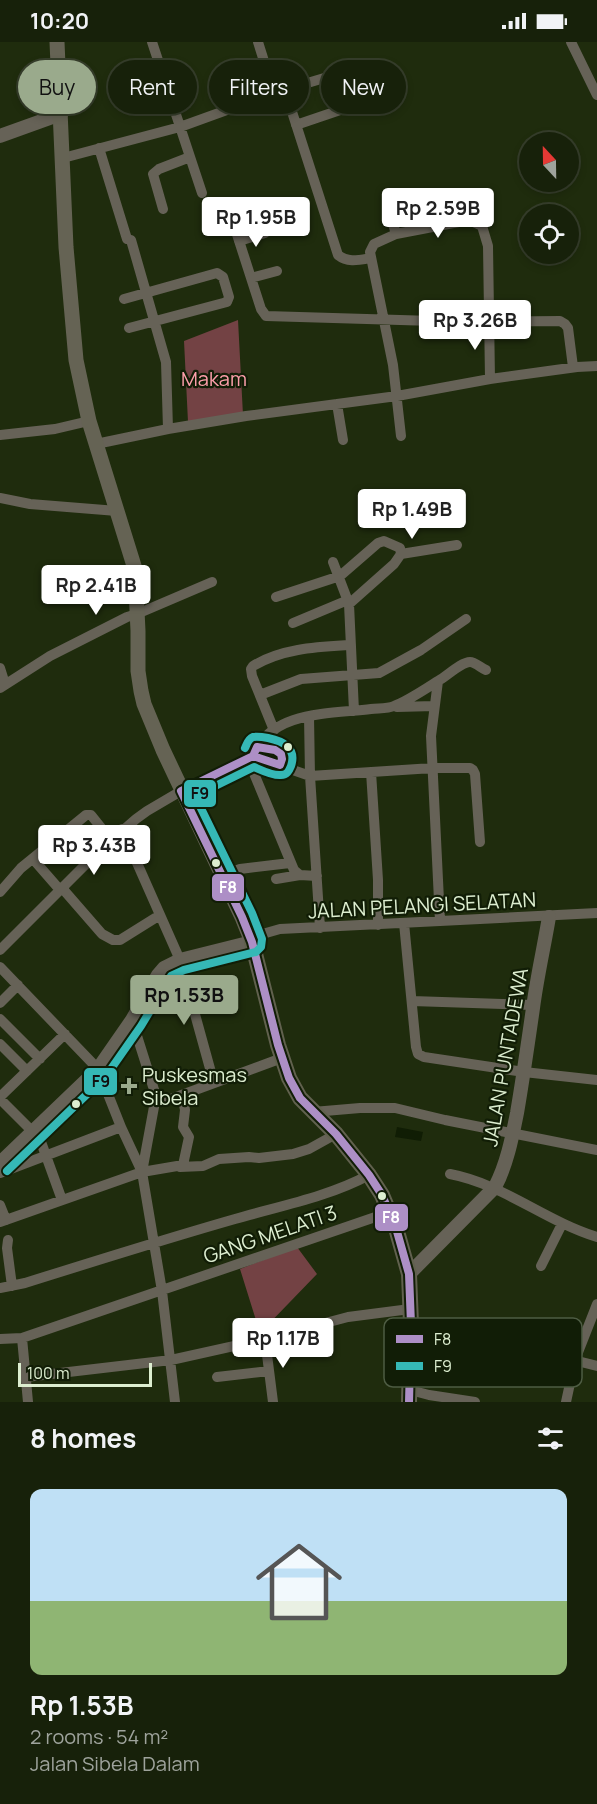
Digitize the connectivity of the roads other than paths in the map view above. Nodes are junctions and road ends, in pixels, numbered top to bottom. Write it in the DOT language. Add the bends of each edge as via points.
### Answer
graph roads {
  1 [pos="57,42"];
  2 [pos="152,42"];
  3 [pos="258,42"];
  4 [pos="571,42"];
  5 [pos="58,60"];
  6 [pos="266,60"];
  7 [pos="309,81"];
  8 [pos="597,95"];
  9 [pos="61,114"];
  10 [pos="216,114"];
  11 [pos="290,114"];
  12 [pos="296,125"];
  13 [pos="180,127"];
  14 [pos="0,136"];
  15 [pos="99,148"];
  16 [pos="190,157"];
  17 [pos="63,158"];
  18 [pos="202,193"];
  19 [pos="387,204"];
  20 [pos="163,209"];
  21 [pos="224,220"];
  22 [pos="265,232"];
  23 [pos="396,234"];
  24 [pos="239,241"];
  25 [pos="370,258"];
  26 [pos="277,271"];
  27 [pos="251,278"];
  28 [pos="145,294"];
  29 [pos="124,299"];
  30 [pos="153,321"];
  31 [pos="383,321"];
  32 [pos="488,322"];
  33 [pos="129,328"];
  34 [pos="597,366"];
  35 [pos="573,368"];
  36 [pos="490,379"];
  37 [pos="397,396"];
  38 [pos="337,404"];
  39 [pos="89,421"];
  40 [pos="168,429"];
  41 [pos="0,435"];
  42 [pos="400,436"];
  43 [pos="343,440"];
  44 [pos="96,444"];
  45 [pos="0,498"];
  46 [pos="117,511"];
  47 [pos="457,545"];
  48 [pos="401,554"];
  49 [pos="333,562"];
  50 [pos="340,576"];
  51 [pos="212,582"];
  52 [pos="276,597"];
  53 [pos="348,602"];
  54 [pos="137,614"];
  55 [pos="466,619"];
  56 [pos="293,623"];
  57 [pos="351,645"];
  58 [pos="0,668"];
  59 [pos="486,670"];
  60 [pos="353,675"];
  61 [pos="438,681"];
  62 [pos="2,686"];
  63 [pos="260,695"];
  64 [pos="434,706"];
  65 [pos="394,707"];
  66 [pos="354,711"];
  67 [pos="309,716"];
  68 [pos="274,730"];
  69 [pos="251,757"];
  70 [pos="433,768"];
  71 [pos="371,772"];
  72 [pos="310,776"];
  73 [pos="181,791"];
  74 [pos="122,829"];
  75 [pos="111,840"];
  76 [pos="480,842"];
  77 [pos="33,859"];
  78 [pos="290,863"];
  79 [pos="300,875"];
  80 [pos="222,876"];
  81 [pos="318,876"];
  82 [pos="276,879"];
  83 [pos="61,889"];
  84 [pos="0,892"];
  85 [pos="597,914"];
  86 [pos="160,915"];
  87 [pos="549,917"];
  88 [pos="440,921"];
  89 [pos="404,923"];
  90 [pos="378,925"];
  91 [pos="320,928"];
  92 [pos="252,942"];
  93 [pos="0,950"];
  94 [pos="180,960"];
  95 [pos="0,967"];
  96 [pos="18,985"];
  97 [pos="412,1002"];
  98 [pos="0,1003"];
  99 [pos="533,1005"];
  100 [pos="0,1019"];
  101 [pos="132,1020"];
  102 [pos="65,1034"];
  103 [pos="0,1044"];
  104 [pos="282,1058"];
  105 [pos="40,1059"];
  106 [pos="98,1069"];
  107 [pos="27,1071"];
  108 [pos="525,1072"];
  109 [pos="597,1080"];
  110 [pos="214,1083"];
  111 [pos="183,1095"];
  112 [pos="0,1098"];
  113 [pos="156,1102"];
  114 [pos="313,1112"];
  115 [pos="121,1128"];
  116 [pos="34,1130"];
  117 [pos="336,1134"];
  118 [pos="513,1134"];
  119 [pos="597,1150"];
  120 [pos="46,1156"];
  121 [pos="0,1163"];
  122 [pos="180,1167"];
  123 [pos="142,1172"];
  124 [pos="0,1173"];
  125 [pos="450,1174"];
  126 [pos="369,1175"];
  127 [pos="495,1188"];
  128 [pos="62,1200"];
  129 [pos="0,1205"];
  130 [pos="390,1212"];
  131 [pos="3,1221"];
  132 [pos="562,1224"];
  133 [pos="597,1237"];
  134 [pos="153,1243"];
  135 [pos="5,1246"];
  136 [pos="541,1266"];
  137 [pos="409,1274"];
  138 [pos="12,1286"];
  139 [pos="0,1288"];
  140 [pos="162,1291"];
  141 [pos="597,1304"];
  142 [pos="410,1316"];
  143 [pos="418,1318"];
  144 [pos="22,1338"];
  145 [pos="0,1339"];
  146 [pos="265,1339"];
  147 [pos="582,1342"];
  148 [pos="171,1360"];
  149 [pos="582,1362"];
  150 [pos="597,1366"];
  151 [pos="269,1371"];
  152 [pos="26,1377"];
  153 [pos="217,1377"];
  154 [pos="569,1387"];
  155 [pos="410,1396"];
  156 [pos="432,1399"];
  157 [pos="28,1402"];
  158 [pos="175,1402"];
  159 [pos="273,1402"];
  160 [pos="475,1402"];
  161 [pos="566,1402"];
  1 -- 5 [label="main road"];
  2 -- 13 [label="street"];
  3 -- 6 [label="street"];
  4 -- 8 [label="street"];
  7 -- 12 [label="street" via="341,72 352,106"];
  9 -- 14 [label="street"];
  9 -- 17 [label="main road"];
  10 -- 13 [label="street"];
  11 -- 12 [label="street"];
  12 -- 25 [label="street" via="338,255 349,260"];
  13 -- 15 [label="street"];
  13 -- 16 [label="street"];
  15 -- 17 [label="street"];
  15 -- 28 [label="street"];
  16 -- 18 [label="street"];
  16 -- 20 [label="street" via="154,172"];
  17 -- 39 [label="main road" via="74,340"];
  19 -- 23 [label="street"];
  21 -- 24 [label="street" via="232,220"];
  22 -- 24 [label="street"];
  23 -- 25 [label="street" via="374,244"];
  23 -- 32 [label="street" via="469,220 482,226 488,246"];
  24 -- 27 [label="street"];
  25 -- 31 [label="street"];
  26 -- 27 [label="street"];
  27 -- 31 [label="street" via="266,316"];
  28 -- 29 [label="street"];
  28 -- 30 [label="street"];
  28 -- 30 [label="street" via="217,273 223,277 230,297 227,302"];
  30 -- 33 [label="street"];
  30 -- 40 [label="street" via="168,373"];
  31 -- 32 [label="street"];
  31 -- 37 [label="street"];
  32 -- 35 [label="street" via="560,321 568,328"];
  32 -- 36 [label="street"];
  34 -- 35 [label="street"];
  35 -- 36 [label="street"];
  36 -- 37 [label="street"];
  37 -- 38 [label="street"];
  37 -- 42 [label="street"];
  38 -- 40 [label="street"];
  38 -- 43 [label="street"];
  39 -- 41 [label="street"];
  39 -- 44 [label="main road"];
  40 -- 44 [label="street"];
  44 -- 46 [label="main road"];
  45 -- 46 [label="street"];
  46 -- 54 [label="main road" via="135,569"];
  47 -- 48 [label="street"];
  48 -- 50 [label="street" via="397,546 378,543"];
  48 -- 53 [label="street" via="387,571"];
  49 -- 50 [label="street"];
  50 -- 52 [label="street"];
  50 -- 53 [label="street"];
  51 -- 54 [label="street"];
  53 -- 56 [label="street"];
  53 -- 57 [label="street"];
  54 -- 62 [label="street" via="50,656"];
  54 -- 73 [label="main road" via="144,704"];
  55 -- 60 [label="street" via="390,668"];
  57 -- 60 [label="street"];
  57 -- 63 [label="street" via="290,651 255,664 251,672"];
  58 -- 62 [label="street"];
  59 -- 61 [label="street" via="473,662 465,663"];
  60 -- 63 [label="street" via="301,679"];
  60 -- 66 [label="street"];
  61 -- 64 [label="street"];
  61 -- 65 [label="street"];
  63 -- 68 [label="street"];
  64 -- 65 [label="street"];
  64 -- 70 [label="street"];
  65 -- 66 [label="street"];
  66 -- 67 [label="street"];
  67 -- 68 [label="street"];
  67 -- 72 [label="street"];
  68 -- 69 [label="street"];
  69 -- 72 [label="street"];
  69 -- 73 [label="street"];
  69 -- 78 [label="street"];
  70 -- 71 [label="street"];
  70 -- 76 [label="street" via="473,770"];
  70 -- 88 [label="street"];
  71 -- 72 [label="street"];
  71 -- 90 [label="street"];
  72 -- 81 [label="street"];
  73 -- 74 [label="street"];
  73 -- 80 [label="main road"];
  74 -- 75 [label="street"];
  74 -- 86 [label="street"];
  75 -- 77 [label="street" via="89,815"];
  75 -- 83 [label="street"];
  77 -- 83 [label="street"];
  77 -- 84 [label="street"];
  78 -- 79 [label="street"];
  78 -- 80 [label="street" via="240,869"];
  79 -- 81 [label="street"];
  79 -- 82 [label="street"];
  80 -- 92 [label="main road"];
  81 -- 91 [label="street"];
  83 -- 86 [label="street" via="102,934 114,940"];
  83 -- 93 [label="street"];
  85 -- 87 [label="street, JALAN PELANGI SELATAN"];
  86 -- 94 [label="street"];
  87 -- 88 [label="street, JALAN PELANGI SELATAN"];
  87 -- 99 [label="street, JALAN PUNTADEWA"];
  88 -- 89 [label="street, JALAN PELANGI SELATAN"];
  89 -- 90 [label="street, JALAN PELANGI SELATAN"];
  89 -- 97 [label="street"];
  90 -- 91 [label="street, JALAN PELANGI SELATAN"];
  91 -- 92 [label="street, JALAN PELANGI SELATAN" via="272,931"];
  92 -- 94 [label="street"];
  92 -- 104 [label="main road"];
  94 -- 101 [label="street" via="158,975"];
  94 -- 110 [label="street"];
  95 -- 96 [label="street"];
  96 -- 98 [label="street"];
  96 -- 102 [label="street"];
  97 -- 99 [label="street"];
  97 -- 108 [label="street" via="418,1054"];
  99 -- 108 [label="street, JALAN PUNTADEWA"];
  100 -- 105 [label="street"];
  101 -- 106 [label="street"];
  101 -- 113 [label="street"];
  102 -- 105 [label="street"];
  102 -- 106 [label="street"];
  103 -- 107 [label="street"];
  104 -- 110 [label="street"];
  104 -- 114 [label="main road" via="300,1098"];
  105 -- 107 [label="street"];
  106 -- 115 [label="street"];
  106 -- 116 [label="street"];
  107 -- 112 [label="street"];
  108 -- 109 [label="street"];
  108 -- 118 [label="street, JALAN PUNTADEWA"];
  110 -- 111 [label="street"];
  111 -- 113 [label="street"];
  111 -- 122 [label="street" via="183,1127 189,1137"];
  112 -- 116 [label="street"];
  113 -- 123 [label="street"];
  114 -- 117 [label="main road"];
  114 -- 118 [label="street" via="395,1108"];
  115 -- 120 [label="street"];
  115 -- 123 [label="street"];
  116 -- 120 [label="street"];
  116 -- 121 [label="street"];
  117 -- 122 [label="street" via="293,1154 249,1156"];
  117 -- 126 [label="main road"];
  118 -- 119 [label="street"];
  118 -- 127 [label="street, JALAN PUNTADEWA"];
  120 -- 124 [label="street"];
  120 -- 128 [label="street"];
  122 -- 123 [label="street"];
  123 -- 128 [label="street"];
  123 -- 134 [label="street"];
  125 -- 127 [label="street"];
  126 -- 130 [label="main road"];
  126 -- 134 [label="street" via="344,1187"];
  127 -- 132 [label="street"];
  127 -- 137 [label="street, JALAN PUNTADEWA"];
  128 -- 131 [label="street"];
  129 -- 131 [label="street"];
  130 -- 137 [label="main road"];
  130 -- 140 [label="street, GANG MELATI 3"];
  132 -- 133 [label="street"];
  132 -- 136 [label="street"];
  134 -- 138 [label="street"];
  134 -- 140 [label="street"];
  135 -- 138 [label="street"];
  137 -- 142 [label="main road"];
  138 -- 139 [label="street"];
  140 -- 144 [label="street, GANG MELATI 3"];
  140 -- 148 [label="street"];
  141 -- 147 [label="street"];
  142 -- 143 [label="street"];
  142 -- 146 [label="street" via="348,1317"];
  144 -- 145 [label="street, GANG MELATI 3"];
  144 -- 152 [label="street"];
  146 -- 148 [label="street"];
  146 -- 151 [label="street"];
  148 -- 152 [label="street"];
  148 -- 158 [label="street"];
  149 -- 150 [label="street"];
  151 -- 153 [label="street"];
  151 -- 159 [label="street"];
  152 -- 157 [label="street"];
  154 -- 161 [label="street"];
  155 -- 156 [label="street"];
  156 -- 160 [label="street"];
}
